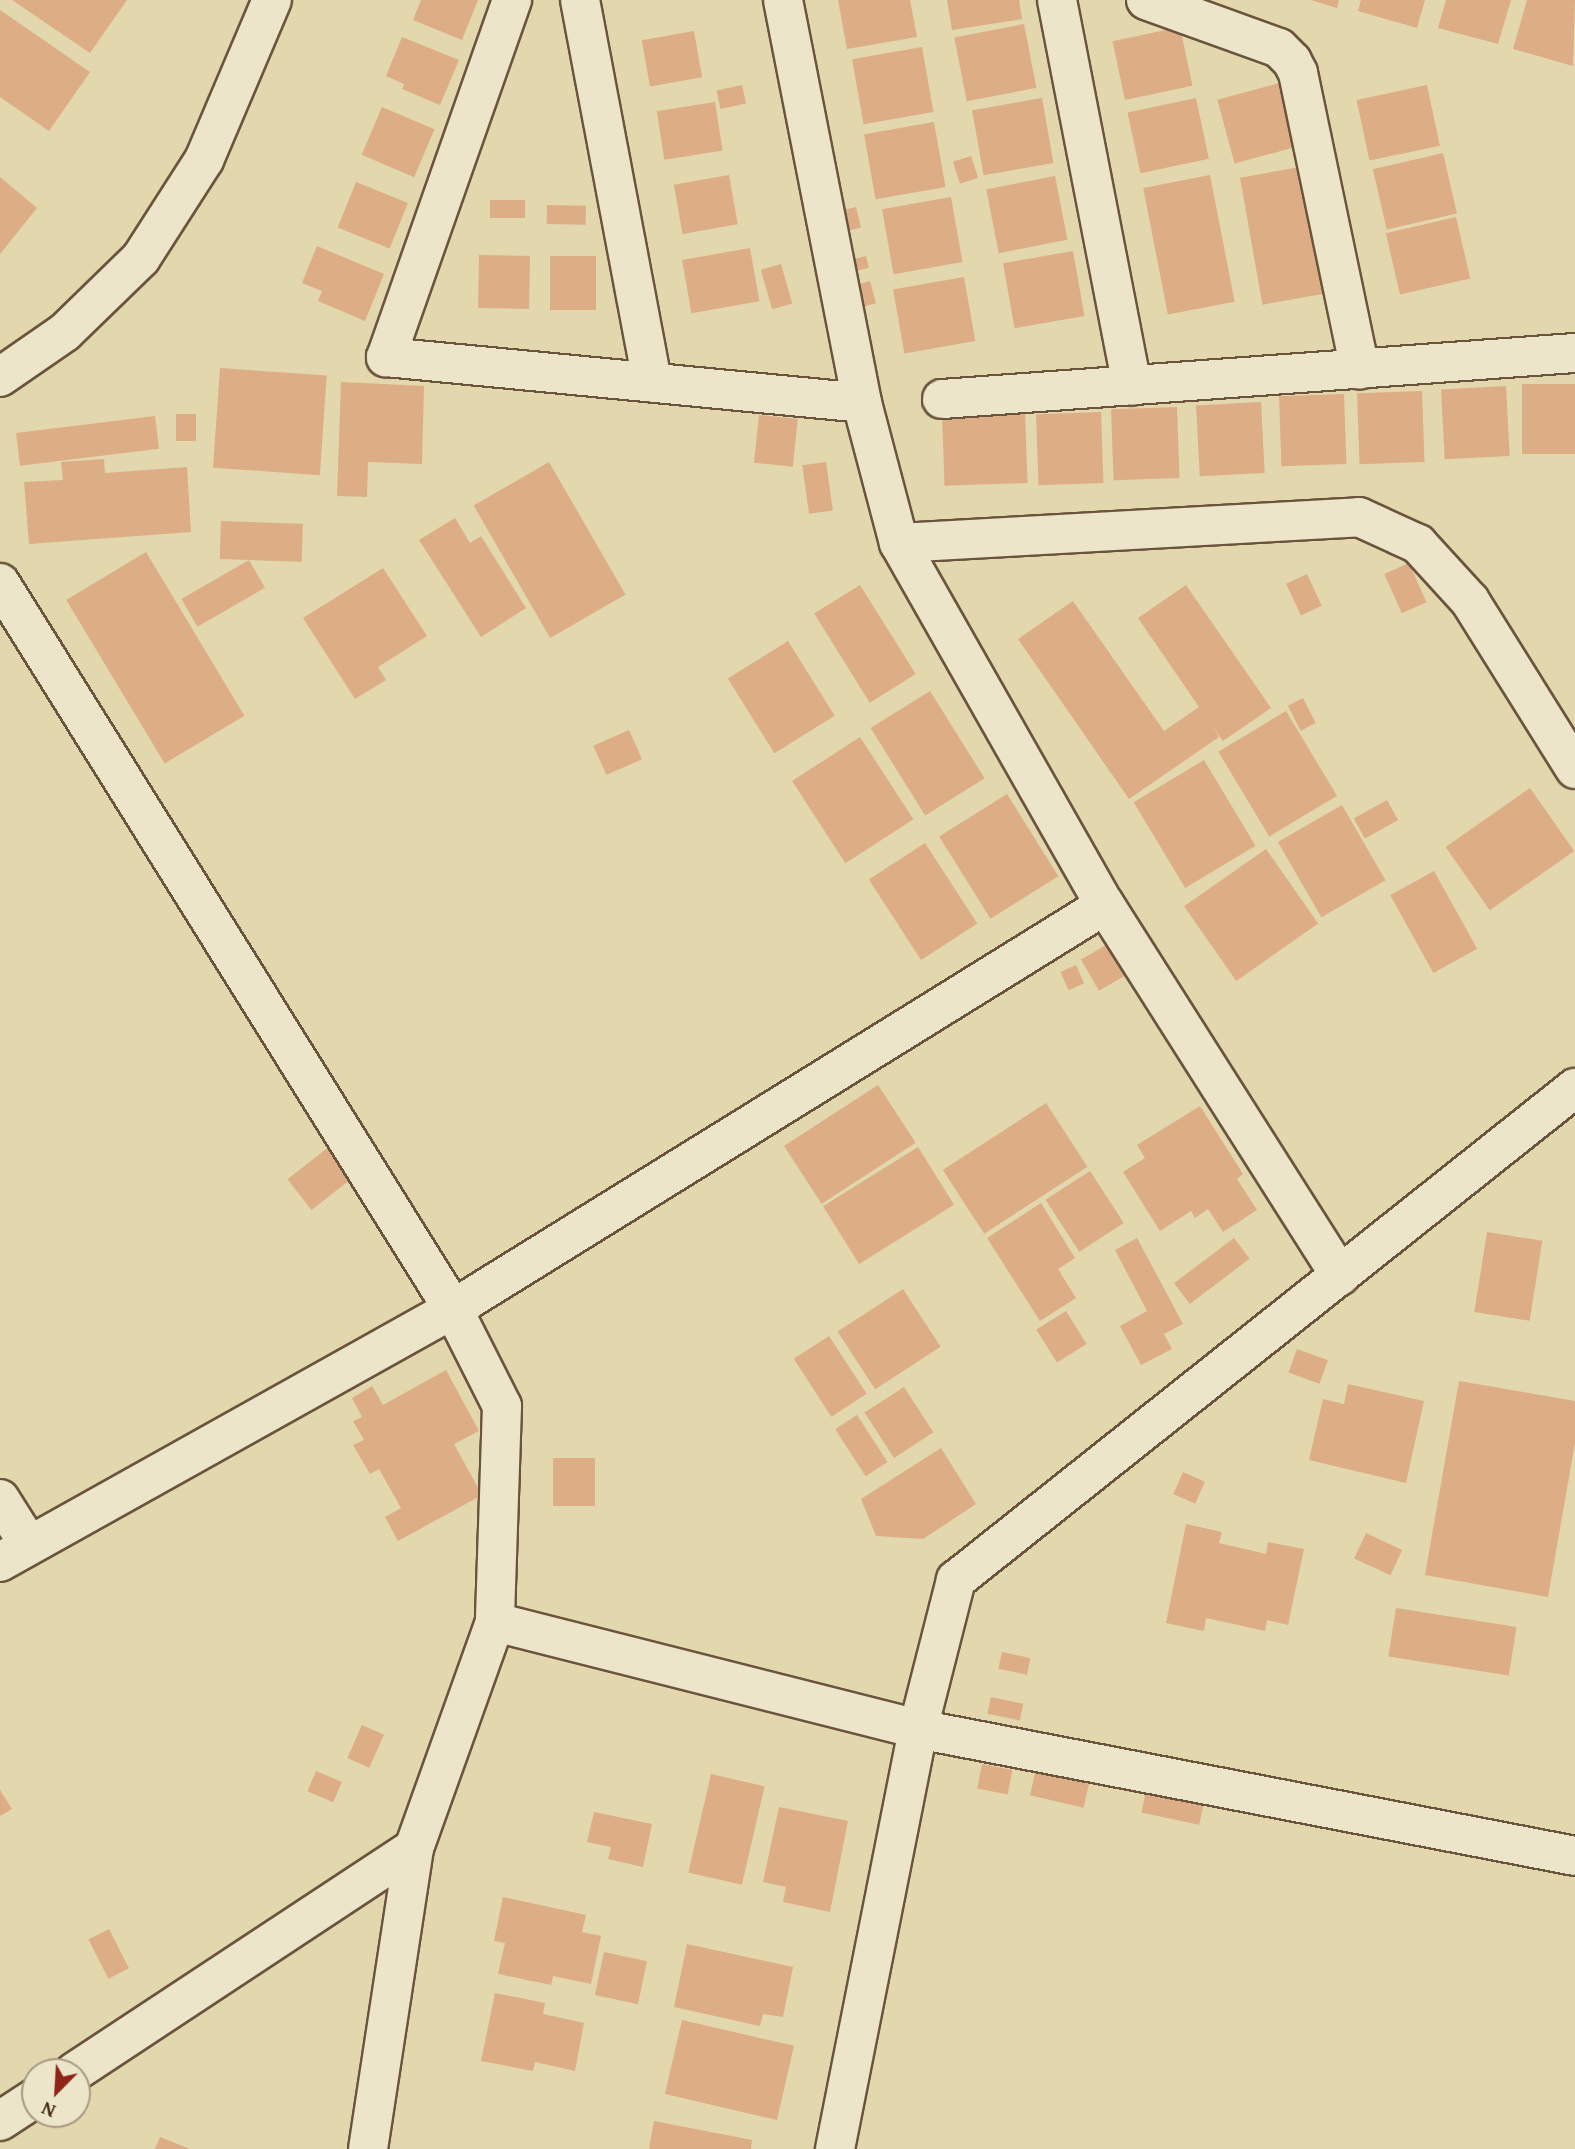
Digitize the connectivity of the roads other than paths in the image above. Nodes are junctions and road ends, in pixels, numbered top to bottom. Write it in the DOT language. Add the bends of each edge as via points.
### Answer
graph roads {
  1 [pos="272,0"];
  2 [pos="512,0"];
  3 [pos="580,0"];
  4 [pos="783,0"];
  5 [pos="1057,0"];
  6 [pos="1146,0"];
  7 [pos="1575,353"];
  8 [pos="1360,370"];
  9 [pos="0,377"];
  10 [pos="652,382"];
  11 [pos="1132,386"];
  12 [pos="942,399"];
  13 [pos="862,403"];
  14 [pos="899,543"];
  15 [pos="0,583"];
  16 [pos="1575,769"];
  17 [pos="1105,905"];
  18 [pos="1575,1088"];
  19 [pos="1340,1276"];
  20 [pos="453,1309"];
  21 [pos="0,1499"];
  22 [pos="14,1553"];
  23 [pos="495,1622"];
  24 [pos="918,1730"];
  25 [pos="414,1848"];
  26 [pos="1575,1856"];
  27 [pos="91,2061"];
  28 [pos="21,2107"];
  29 [pos="0,2121"];
  30 [pos="368,2149"];
  31 [pos="835,2149"];
  1 -- 9 [label="street" via="204,160 141,258 65,331"];
  2 -- 10 [label="street" via="386,357"];
  3 -- 10 [label="street"];
  4 -- 13 [label="street"];
  5 -- 11 [label="street"];
  6 -- 8 [label="street" via="1279,48 1292,61"];
  7 -- 8 [label="street"];
  8 -- 11 [label="street"];
  10 -- 13 [label="street"];
  11 -- 12 [label="street"];
  13 -- 14 [label="street"];
  14 -- 16 [label="street" via="1359,517 1418,544 1470,601"];
  14 -- 17 [label="street"];
  15 -- 20 [label="street"];
  17 -- 19 [label="street"];
  17 -- 20 [label="street"];
  18 -- 19 [label="street"];
  19 -- 24 [label="street" via="956,1580"];
  20 -- 22 [label="street"];
  20 -- 23 [label="street" via="502,1406"];
  21 -- 22 [label="street"];
  23 -- 24 [label="street"];
  23 -- 25 [label="street"];
  24 -- 26 [label="street"];
  24 -- 31 [label="street"];
  25 -- 27 [label="street"];
  25 -- 30 [label="street"];
  28 -- 29 [label="street"];
}
